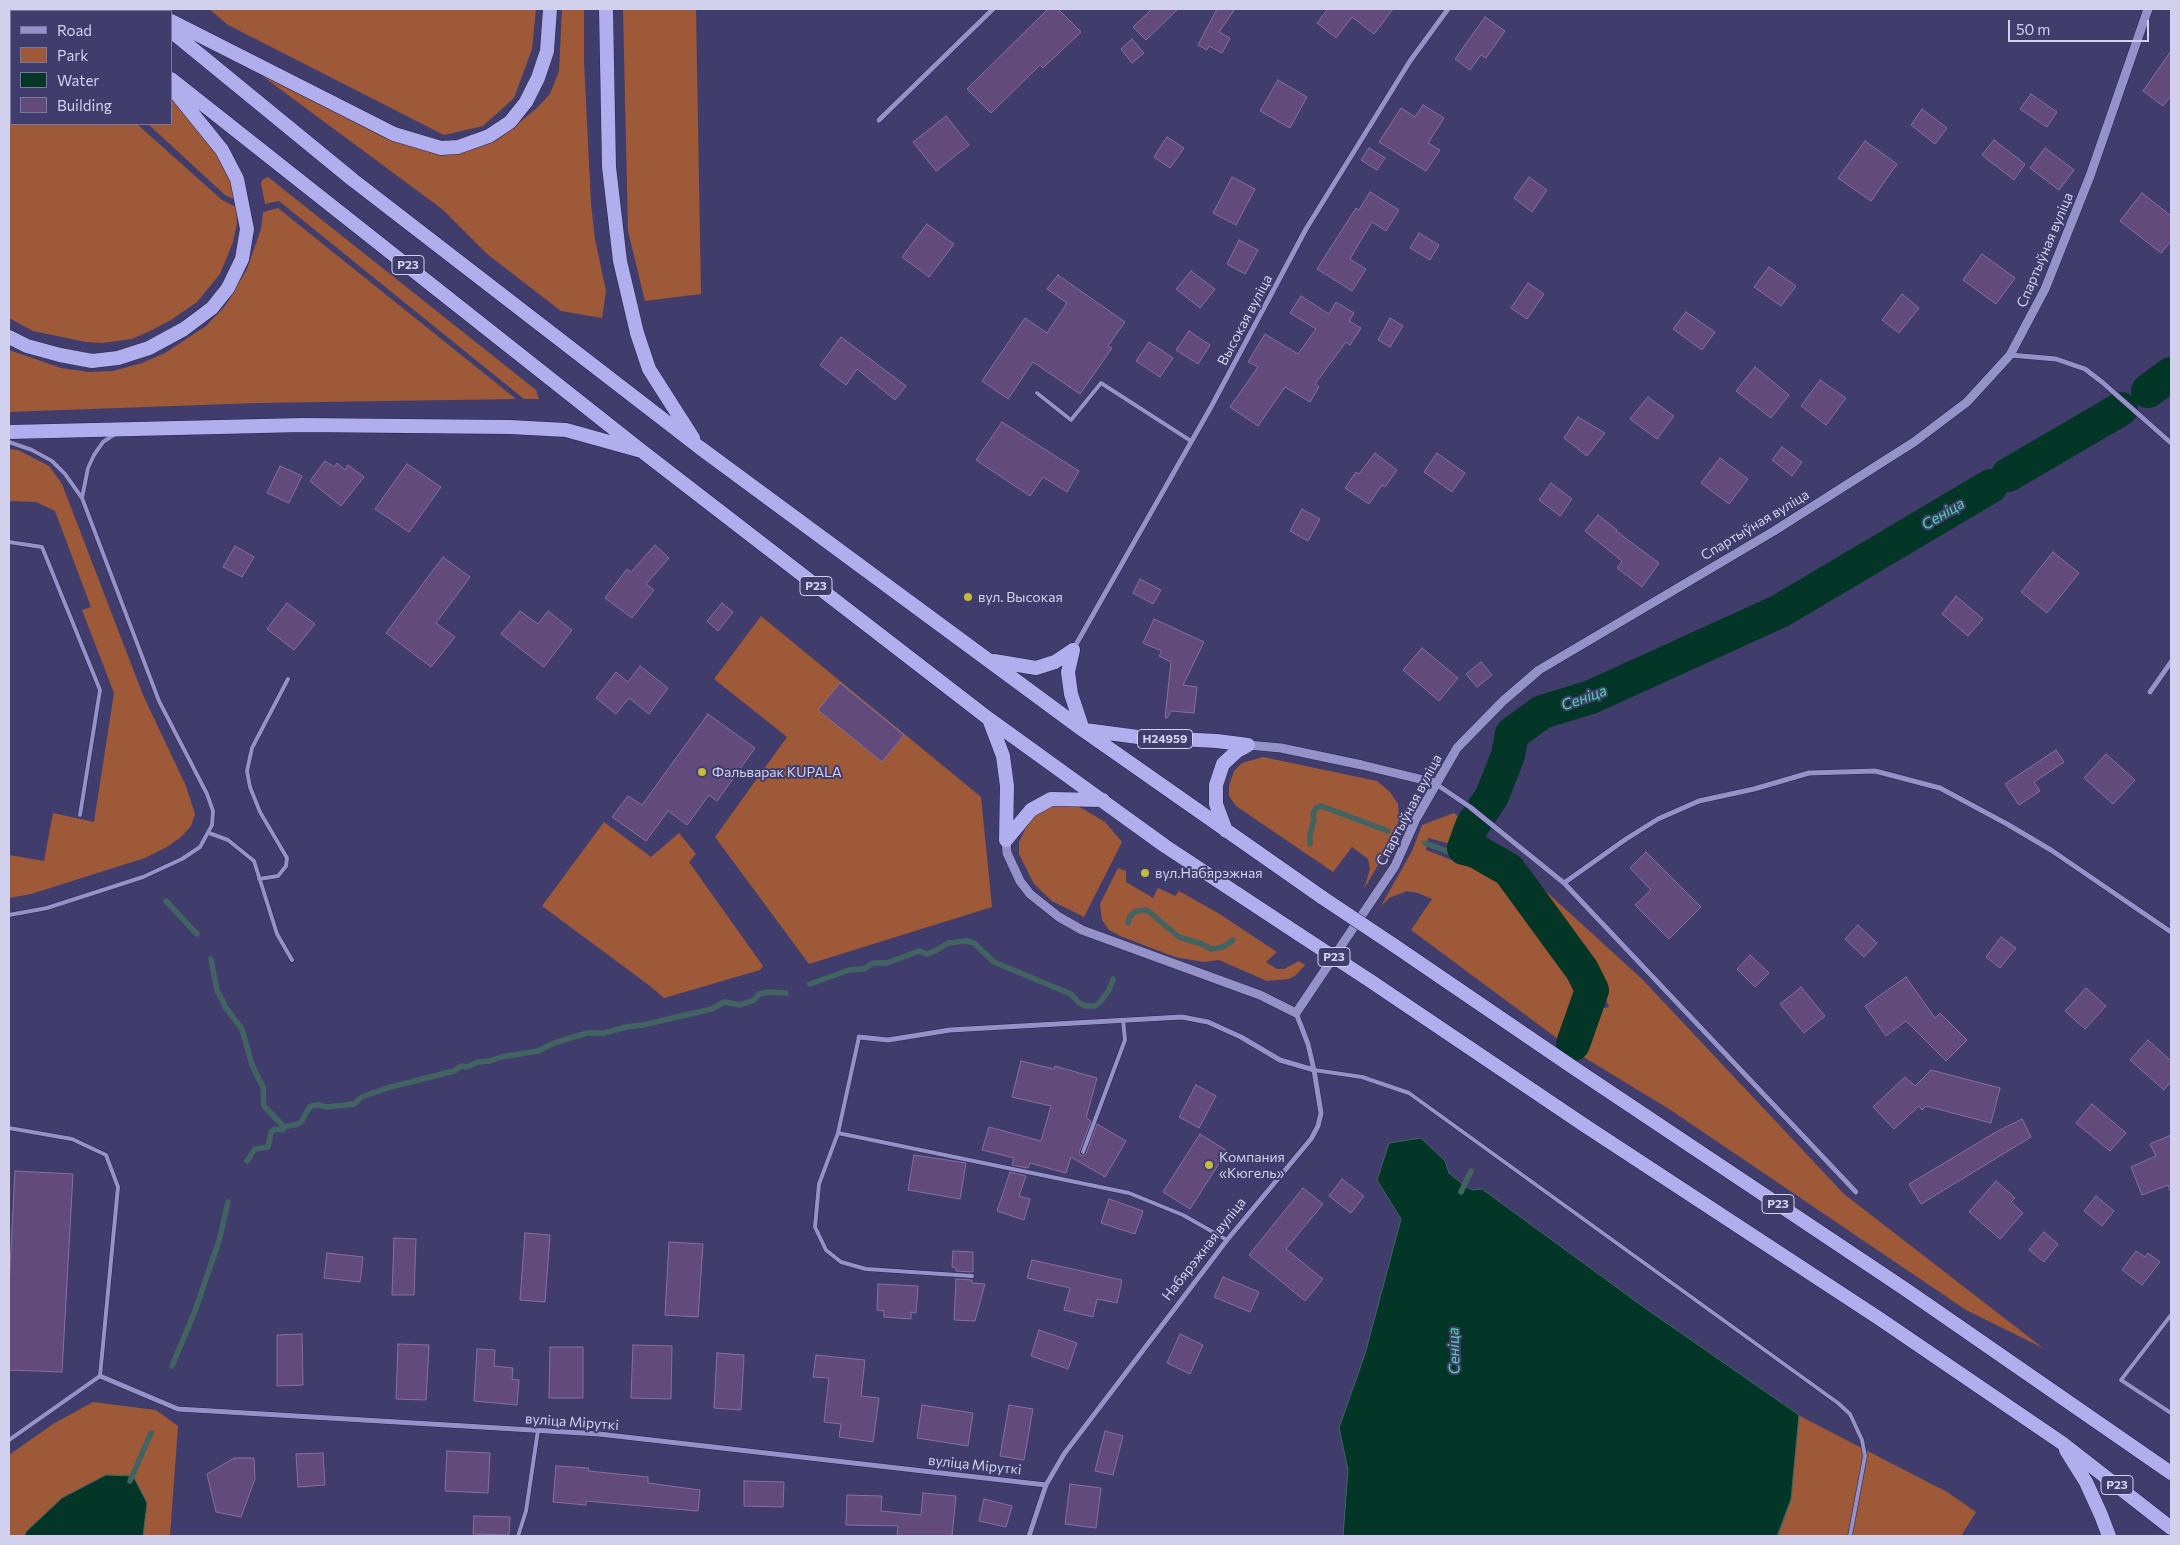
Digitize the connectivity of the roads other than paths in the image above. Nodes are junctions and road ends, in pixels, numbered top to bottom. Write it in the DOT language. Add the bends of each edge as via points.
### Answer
graph roads {
  1 [pos="143,9"];
  2 [pos="550,9"];
  3 [pos="606,9"];
  4 [pos="993,9"];
  5 [pos="1448,9"];
  6 [pos="2148,9"];
  7 [pos="147,10"];
  8 [pos="172,22"];
  9 [pos="172,33"];
  10 [pos="172,80"];
  11 [pos="172,88"];
  12 [pos="879,120"];
  13 [pos="9,337"];
  14 [pos="2010,355"];
  15 [pos="1037,393"];
  16 [pos="125,428"];
  17 [pos="9,432"];
  18 [pos="1192,441"];
  19 [pos="9,442"];
  20 [pos="2171,443"];
  21 [pos="699,448"];
  22 [pos="643,452"];
  23 [pos="82,498"];
  24 [pos="9,542"];
  25 [pos="1073,650"];
  26 [pos="988,660"];
  27 [pos="2171,662"];
  28 [pos="288,679"];
  29 [pos="2150,692"];
  30 [pos="989,719"];
  31 [pos="1083,730"];
  32 [pos="1248,745"];
  33 [pos="1436,783"];
  34 [pos="1103,800"];
  35 [pos="80,815"];
  36 [pos="1226,831"];
  37 [pos="209,833"];
  38 [pos="1006,840"];
  39 [pos="260,879"];
  40 [pos="1564,884"];
  41 [pos="9,915"];
  42 [pos="2171,932"];
  43 [pos="292,960"];
  44 [pos="1296,1013"];
  45 [pos="1123,1020"];
  46 [pos="859,1037"];
  47 [pos="1314,1070"];
  48 [pos="9,1128"];
  49 [pos="838,1133"];
  50 [pos="1083,1152"];
  51 [pos="1856,1192"];
  52 [pos="1227,1240"];
  53 [pos="972,1276"];
  54 [pos="2171,1315"];
  55 [pos="100,1376"];
  56 [pos="2171,1413"];
  57 [pos="538,1430"];
  58 [pos="9,1440"];
  59 [pos="2062,1443"];
  60 [pos="2171,1473"];
  61 [pos="1046,1485"];
  62 [pos="2171,1528"];
  63 [pos="518,1536"];
  64 [pos="1029,1536"];
  65 [pos="1850,1536"];
  66 [pos="2109,1536"];
  1 -- 7 [label="highway"];
  2 -- 8 [label="highway" via="547,51 526,102 510,122 489,136 458,147 441,148 394,134"];
  3 -- 21 [label="highway, Р23" via="609,167 620,261 649,369"];
  4 -- 12 [label="street"];
  5 -- 18 [label="street, Высокая вуліца" via="1410,61 1306,229"];
  6 -- 14 [label="street, Спартыўная вуліца" via="2090,176 2045,289"];
  9 -- 21 [label="highway, Р23" via="353,180"];
  10 -- 22 [label="highway, Р23"];
  11 -- 13 [label="highway" via="222,150 237,179 247,229 242,259 228,288 212,308 184,330 149,348 118,358 92,361 60,355"];
  14 -- 20 [label="street" via="2056,359 2085,370"];
  14 -- 33 [label="street, Спартыўная вуліца" via="1967,402 1914,442 1774,531 1539,670 1502,701 1457,748"];
  15 -- 18 [label="lane" via="1071,420 1101,383"];
  16 -- 17 [label="highway, Р23"];
  16 -- 22 [label="highway, Р23" via="303,425 510,427 566,430"];
  16 -- 23 [label="lane" via="103,442 94,456"];
  18 -- 25 [label="street, Высокая вуліца"];
  19 -- 23 [label="lane" via="52,461 66,474"];
  21 -- 26 [label="highway, Р23"];
  22 -- 30 [label="highway, Р23"];
  23 -- 37 [label="lane" via="159,701 207,794 213,811"];
  24 -- 35 [label="lane" via="42,547 100,690"];
  25 -- 26 [label="highway" via="1055,662 1036,668"];
  25 -- 31 [label="highway" via="1068,672 1071,694"];
  26 -- 31 [label="highway, Р23"];
  27 -- 29 [label="street"];
  28 -- 39 [label="lane" via="252,748 247,771 260,812 287,858 286,866 278,876"];
  30 -- 34 [label="highway, Р23"];
  30 -- 38 [label="highway" via="1003,756 1007,786"];
  31 -- 32 [label="highway, Н24959"];
  31 -- 36 [label="highway, Р23"];
  32 -- 33 [label="street, Н24959" via="1281,748"];
  32 -- 36 [label="highway" via="1223,764 1216,785 1216,804"];
  33 -- 40 [label="street"];
  33 -- 44 [label="street, Спартыўная вуліца" via="1395,866"];
  34 -- 38 [label="highway" via="1051,799 1031,810"];
  34 -- 59 [label="highway, Р23, bridge" via="1165,846"];
  36 -- 60 [label="highway, Р23, bridge" via="1905,1289"];
  37 -- 39 [label="lane" via="228,840 254,861"];
  37 -- 41 [label="lane" via="200,847 144,877 46,908"];
  38 -- 44 [label="street" via="1007,852 1020,881 1030,894 1059,917 1082,930 1260,995"];
  39 -- 43 [label="lane" via="277,934"];
  40 -- 42 [label="street" via="1658,819 1699,802 1809,773 1875,771 1940,788 2007,824"];
  40 -- 51 [label="street"];
  44 -- 47 [label="street, Набярэжная вуліца"];
  45 -- 46 [label="street" via="950,1030 888,1040"];
  45 -- 47 [label="street" via="1182,1018 1208,1022 1280,1060"];
  45 -- 50 [label="lane" via="1124,1040"];
  46 -- 49 [label="lane"];
  47 -- 52 [label="street, Набярэжная вуліца" via="1321,1112 1318,1126 1311,1139"];
  47 -- 65 [label="lane" via="1362,1076 1409,1093 1838,1403 1850,1414 1862,1440 1864,1456"];
  48 -- 55 [label="lane" via="72,1139 106,1155 118,1187"];
  49 -- 52 [label="lane" via="1129,1193 1183,1215"];
  49 -- 53 [label="lane" via="819,1184 815,1227 826,1250 841,1262 866,1269"];
  52 -- 61 [label="street, Набярэжная вуліца" via="1076,1436"];
  54 -- 56 [label="lane" via="2121,1380"];
  55 -- 57 [label="street, вуліца Міруткі" via="178,1409"];
  55 -- 58 [label="lane"];
  57 -- 61 [label="street, вуліца Міруткі" via="600,1434"];
  57 -- 63 [label="lane" via="526,1511"];
  59 -- 62 [label="highway, Р23"];
  59 -- 66 [label="highway" via="2086,1482"];
  61 -- 64 [label="street, Набярэжная вуліца"];
}
